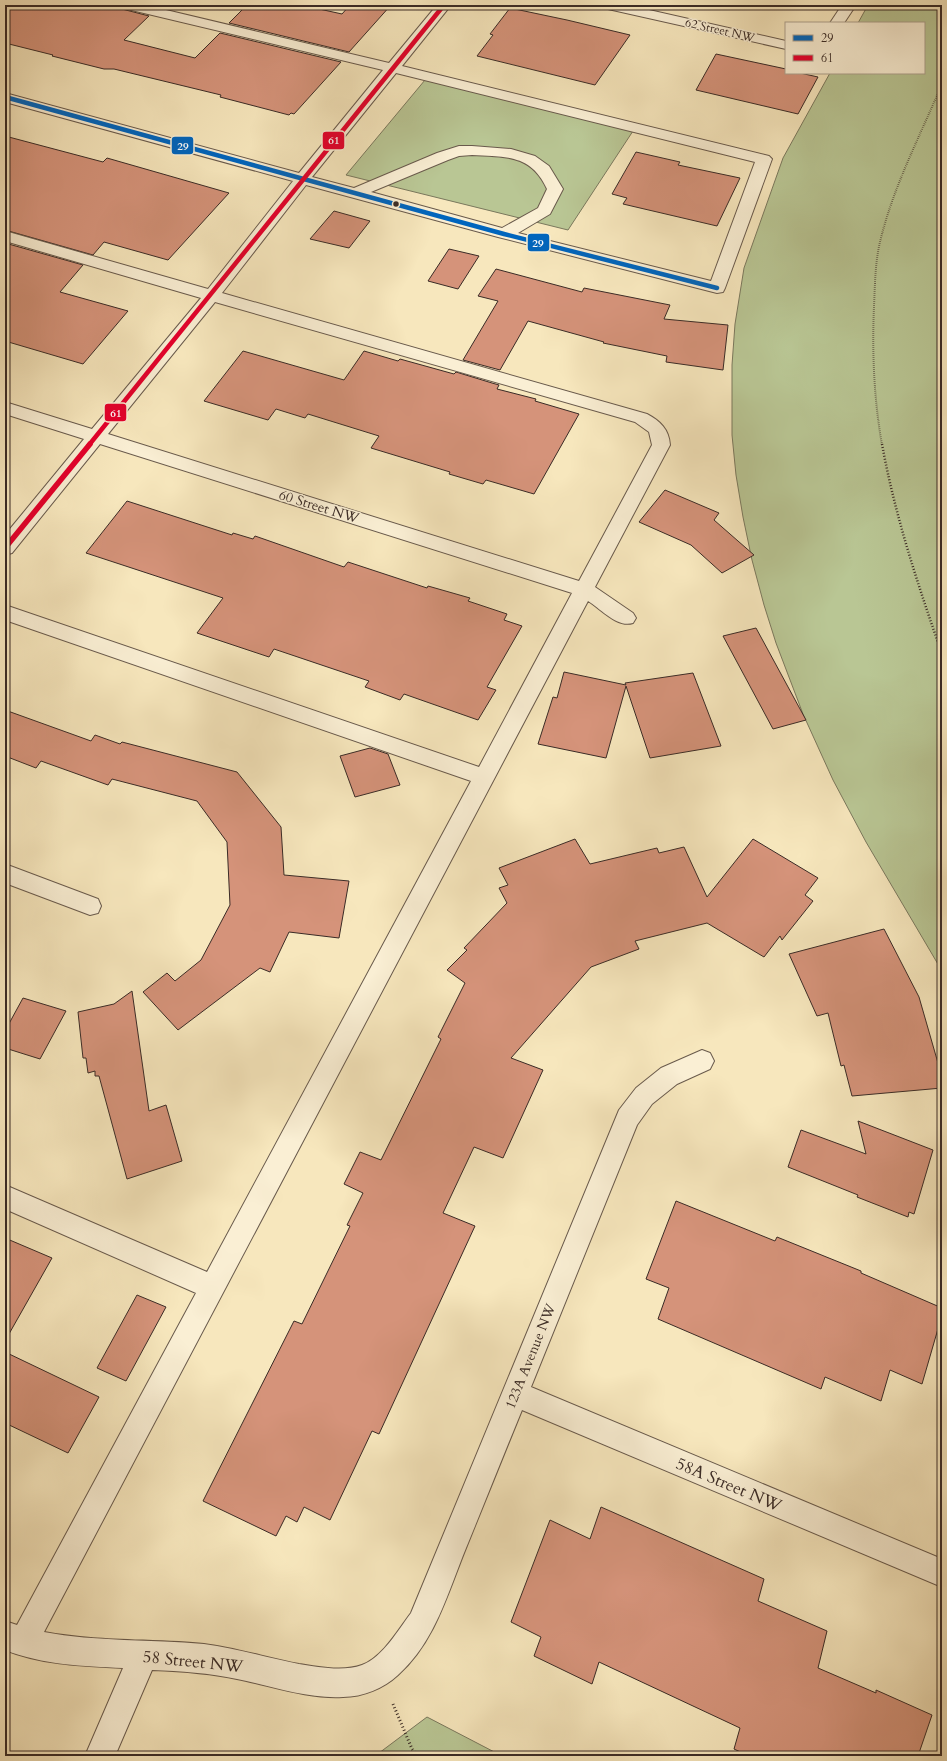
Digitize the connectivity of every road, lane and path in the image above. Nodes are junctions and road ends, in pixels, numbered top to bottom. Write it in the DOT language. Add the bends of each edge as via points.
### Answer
graph roads {
  1 [pos="127,5"];
  2 [pos="444,5"];
  3 [pos="608,5"];
  4 [pos="849,5"];
  5 [pos="838,22"];
  6 [pos="785,44"];
  7 [pos="393,68"];
  8 [pos="942,84"];
  9 [pos="5,97"];
  10 [pos="303,178"];
  11 [pos="356,193"];
  12 [pos="504,234"];
  13 [pos="5,236"];
  14 [pos="212,295"];
  15 [pos="5,408"];
  16 [pos="96,436"];
  17 [pos="5,548"];
  18 [pos="583,589"];
  19 [pos="5,612"];
  20 [pos="626,618"];
  21 [pos="942,654"];
  22 [pos="483,777"];
  23 [pos="5,873"];
  24 [pos="90,906"];
  25 [pos="702,1062"];
  26 [pos="5,1197"];
  27 [pos="212,1287"];
  28 [pos="515,1394"];
  29 [pos="942,1573"];
  30 [pos="14,1638"];
  31 [pos="144,1655"];
  32 [pos="380,1672"];
  33 [pos="100,1756"];
  34 [pos="418,1756"];
  1 -- 7 [label="street"];
  2 -- 7 [label="street"];
  3 -- 6 [label="street, 62 Street NW"];
  4 -- 5 [label="street"];
  7 -- 10 [label="street"];
  7 -- 12 [label="street" via="764,159 717,288"];
  8 -- 21 [label="path" via="897,190 882,236 876,271 873,348 879,426 898,513 917,583"];
  9 -- 10 [label="street"];
  10 -- 11 [label="street"];
  10 -- 14 [label="street"];
  11 -- 12 [label="street"];
  11 -- 12 [label="street" via="457,152 522,155 538,163 550,176 555,189 544,211"];
  13 -- 14 [label="street"];
  14 -- 16 [label="street"];
  14 -- 18 [label="street" via="641,418 657,428 661,445"];
  15 -- 16 [label="street, 60 Street NW"];
  16 -- 17 [label="street"];
  16 -- 18 [label="street, 60 Street NW"];
  18 -- 20 [label="street, 60 Street NW"];
  18 -- 22 [label="street"];
  19 -- 22 [label="street"];
  22 -- 27 [label="street"];
  23 -- 24 [label="street"];
  25 -- 28 [label="street, 123A Avenue NW" via="669,1076 644,1096 628,1118"];
  26 -- 27 [label="street"];
  27 -- 30 [label="street"];
  28 -- 29 [label="street, 58A Street NW"];
  28 -- 32 [label="street, 123A Avenue NW" via="421,1623 401,1651"];
  30 -- 31 [label="street, 58 Street NW" via="49,1648"];
  31 -- 32 [label="street, 58 Street NW" via="220,1661 317,1682 347,1683"];
  31 -- 33 [label="street"];
  32 -- 34 [label="path" via="412,1749"];
}
